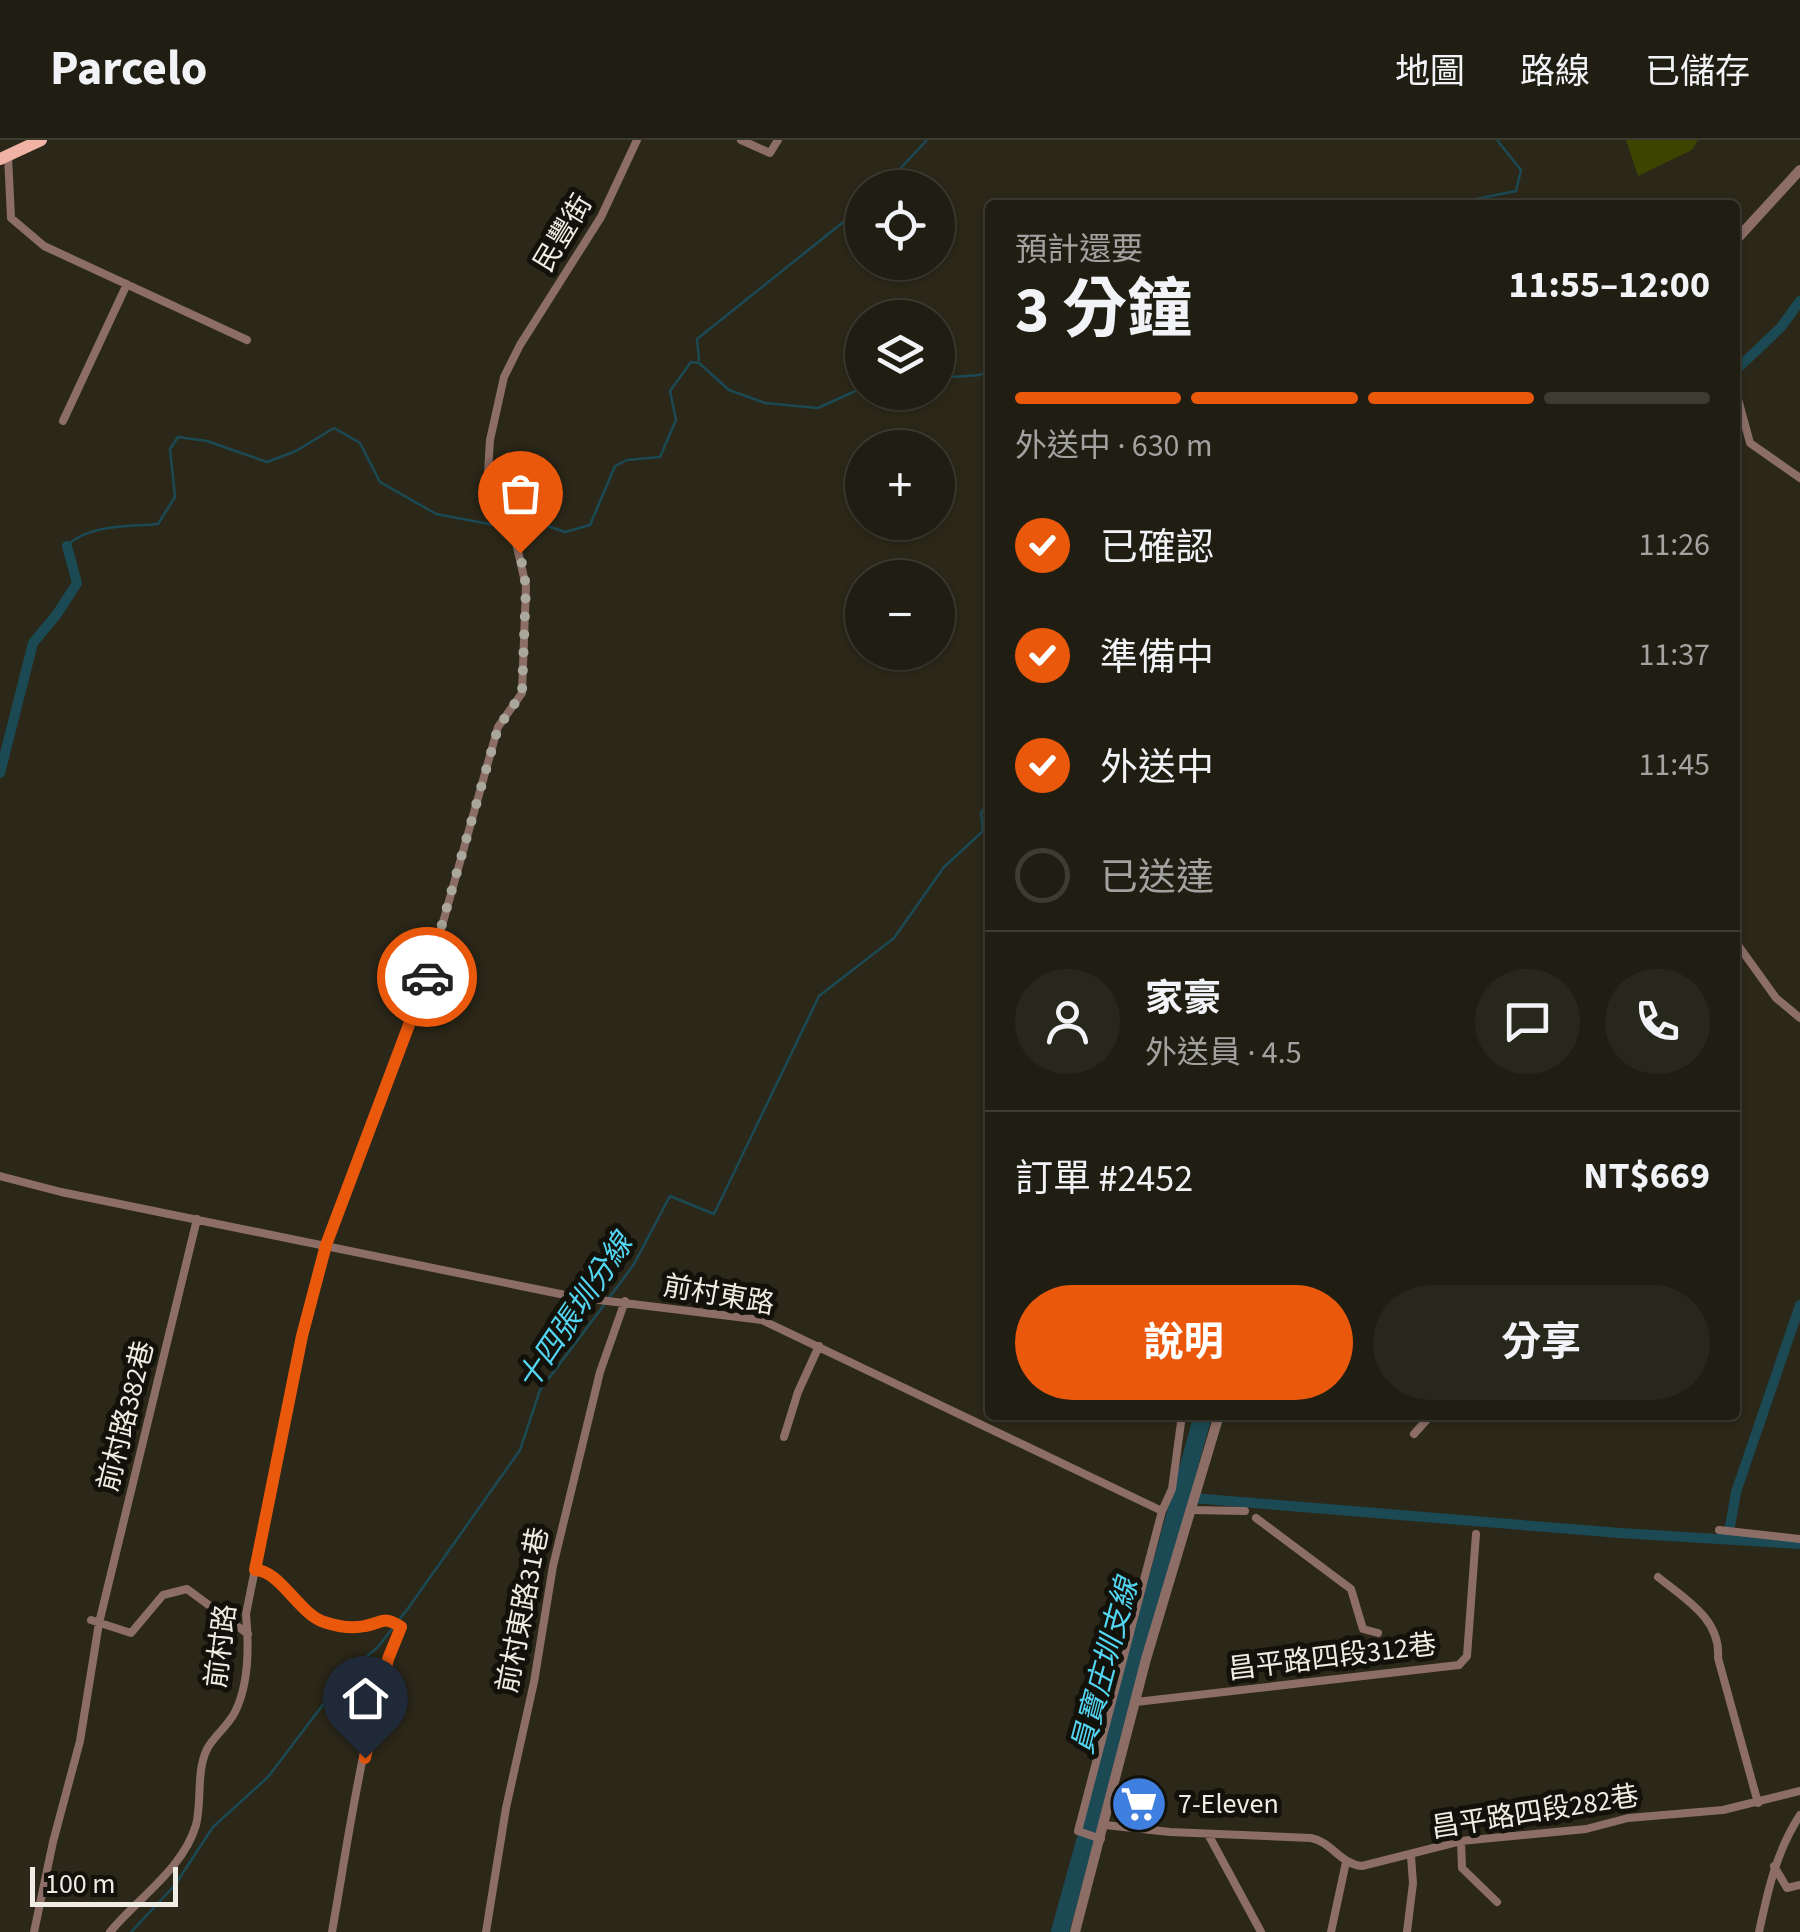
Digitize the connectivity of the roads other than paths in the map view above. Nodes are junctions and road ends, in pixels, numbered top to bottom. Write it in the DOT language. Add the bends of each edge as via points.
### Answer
graph roads {
  1 [pos="41,140"];
  2 [pos="637,140"];
  3 [pos="741,140"];
  4 [pos="778,140"];
  5 [pos="4,158"];
  6 [pos="1800,170"];
  7 [pos="1740,236"];
  8 [pos="127,284"];
  9 [pos="247,340"];
  10 [pos="1740,406"];
  11 [pos="64,421"];
  12 [pos="1800,478"];
  13 [pos="503,509"];
  14 [pos="513,530"];
  15 [pos="1740,947"];
  16 [pos="1800,1018"];
  17 [pos="0,1176"];
  18 [pos="197,1219"];
  19 [pos="326,1245"];
  20 [pos="625,1302"];
  21 [pos="819,1346"];
  22 [pos="1181,1420"];
  23 [pos="1218,1420"];
  24 [pos="1427,1420"];
  25 [pos="1414,1434"];
  26 [pos="784,1437"];
  27 [pos="1191,1510"];
  28 [pos="1162,1511"];
  29 [pos="1245,1511"];
  30 [pos="1256,1518"];
  31 [pos="1719,1530"];
  32 [pos="1476,1534"];
  33 [pos="1800,1539"];
  34 [pos="255,1570"];
  35 [pos="1658,1577"];
  36 [pos="95,1621"];
  37 [pos="1378,1633"];
  38 [pos="248,1634"];
  39 [pos="1136,1702"];
  40 [pos="1800,1791"];
  41 [pos="1758,1803"];
  42 [pos="1800,1815"];
  43 [pos="1105,1824"];
  44 [pos="1208,1834"];
  45 [pos="1101,1839"];
  46 [pos="1461,1841"];
  47 [pos="1411,1856"];
  48 [pos="1346,1862"];
  49 [pos="1774,1866"];
  50 [pos="1800,1885"];
  51 [pos="1497,1902"];
  52 [pos="34,1932"];
  53 [pos="110,1932"];
  54 [pos="332,1932"];
  55 [pos="486,1932"];
  56 [pos="1075,1932"];
  57 [pos="1261,1932"];
  58 [pos="1332,1932"];
  59 [pos="1407,1932"];
  60 [pos="1759,1932"];
  1 -- 5 [label="main road"];
  2 -- 13 [label="street, 民豐街" via="601,218 504,377 488,473"];
  3 -- 4 [label="street" via="770,153"];
  5 -- 8 [label="street" via="11,218 44,246"];
  6 -- 7 [label="street"];
  8 -- 9 [label="street"];
  8 -- 11 [label="street"];
  10 -- 12 [label="street" via="1750,443"];
  14 -- 19 [label="street, 前村路" via="526,586 522,693 498,728 428,972"];
  15 -- 16 [label="street" via="1776,998"];
  17 -- 18 [label="street, 前村東路"];
  18 -- 19 [label="street, 前村東路"];
  18 -- 36 [label="street, 前村路382巷"];
  19 -- 20 [label="street, 前村東路"];
  19 -- 34 [label="street, 前村路"];
  20 -- 21 [label="street, 前村東路" via="762,1320"];
  20 -- 55 [label="street, 前村東路31巷" via="596,1388 553,1566"];
  21 -- 26 [label="street"];
  21 -- 28 [label="street, 前村東路"];
  22 -- 28 [label="street" via="1172,1489"];
  23 -- 27 [label="street"];
  24 -- 25 [label="street"];
  27 -- 29 [label="street"];
  27 -- 39 [label="street"];
  28 -- 45 [label="street" via="1078,1831"];
  30 -- 37 [label="street" via="1351,1589 1363,1629"];
  31 -- 33 [label="street"];
  32 -- 39 [label="street, 昌平路四段312巷" via="1467,1656 1459,1665"];
  34 -- 38 [label="street, 前村路"];
  34 -- 54 [label="street" via="268,1572 322,1622 366,1626 390,1619 401,1627 373,1721"];
  35 -- 41 [label="street" via="1714,1627"];
  36 -- 38 [label="street" via="130,1633 163,1595 187,1589"];
  36 -- 52 [label="street, 前村路382巷" via="80,1741"];
  38 -- 53 [label="street, 前村路" via="235,1712 208,1747 190,1840"];
  39 -- 43 [label="street"];
  40 -- 41 [label="street, 昌平路四段282巷"];
  41 -- 46 [label="street, 昌平路四段282巷"];
  42 -- 49 [label="street"];
  43 -- 44 [label="street"];
  43 -- 45 [label="street"];
  44 -- 48 [label="street" via="1322,1840"];
  44 -- 57 [label="street"];
  45 -- 56 [label="street"];
  46 -- 47 [label="street, 昌平路四段282巷"];
  46 -- 51 [label="street" via="1462,1868"];
  47 -- 48 [label="street, 昌平路四段282巷" via="1362,1866"];
  47 -- 59 [label="street"];
  48 -- 58 [label="street"];
  49 -- 50 [label="street" via="1788,1888"];
  49 -- 60 [label="street"];
}
